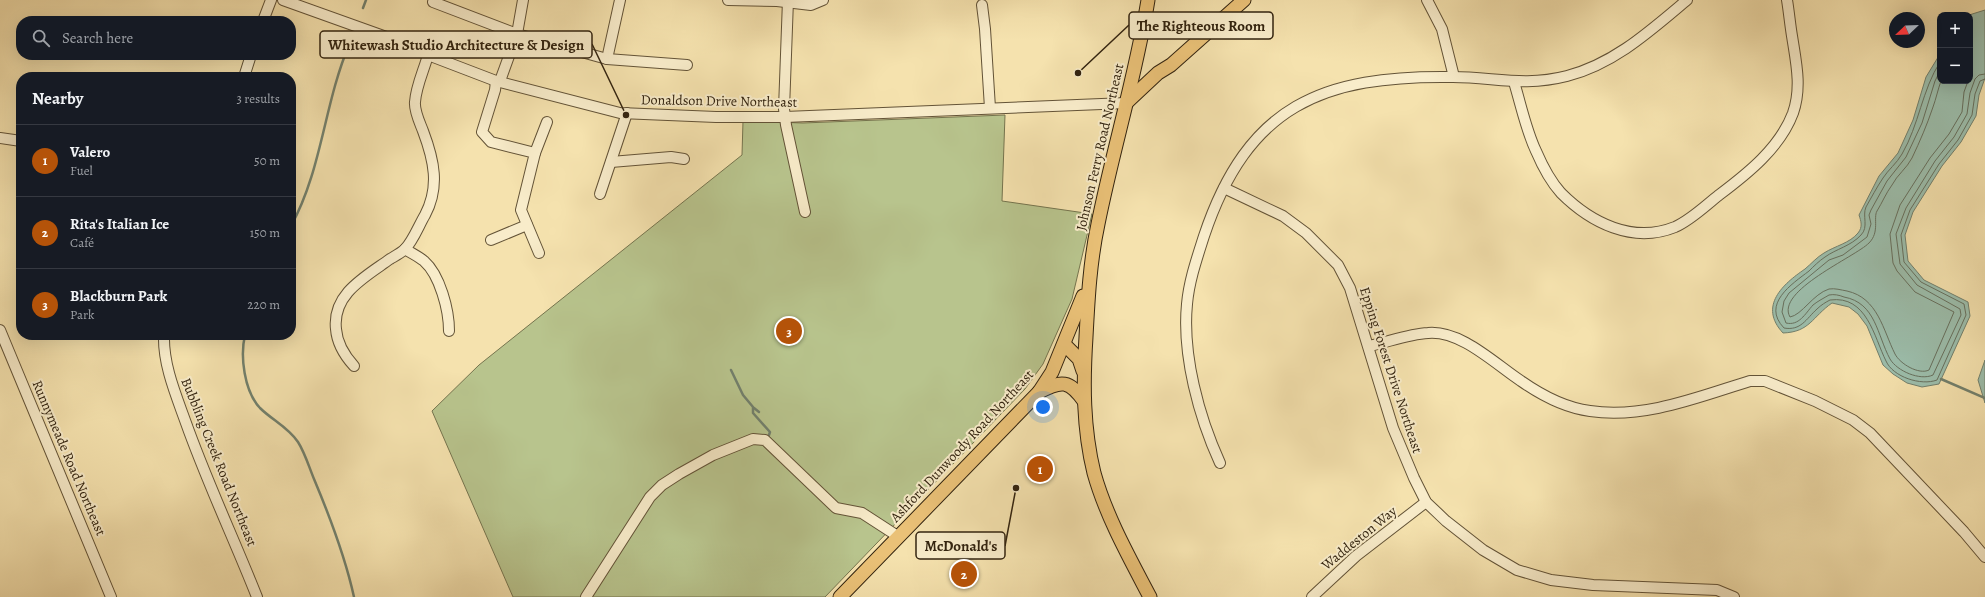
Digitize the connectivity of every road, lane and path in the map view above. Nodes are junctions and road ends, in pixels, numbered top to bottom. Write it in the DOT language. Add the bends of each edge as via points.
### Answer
graph roads {
  1 [pos="271,0"];
  2 [pos="283,0"];
  3 [pos="523,0"];
  4 [pos="620,0"];
  5 [pos="728,0"];
  6 [pos="823,0"];
  7 [pos="1148,0"];
  8 [pos="1235,0"];
  9 [pos="1244,0"];
  10 [pos="1427,0"];
  11 [pos="1687,0"];
  12 [pos="1787,0"];
  13 [pos="788,1"];
  14 [pos="433,2"];
  15 [pos="982,2"];
  16 [pos="265,16"];
  17 [pos="517,34"];
  18 [pos="428,55"];
  19 [pos="607,59"];
  20 [pos="249,60"];
  21 [pos="687,65"];
  22 [pos="246,72"];
  23 [pos="1158,73"];
  24 [pos="1454,77"];
  25 [pos="498,81"];
  26 [pos="1514,82"];
  27 [pos="1126,103"];
  28 [pos="990,108"];
  29 [pos="627,113"];
  30 [pos="785,117"];
  31 [pos="547,122"];
  32 [pos="0,138"];
  33 [pos="16,140"];
  34 [pos="535,153"];
  35 [pos="684,159"];
  36 [pos="611,162"];
  37 [pos="1224,188"];
  38 [pos="600,194"];
  39 [pos="804,212"];
  40 [pos="527,225"];
  41 [pos="491,240"];
  42 [pos="405,249"];
  43 [pos="539,253"];
  44 [pos="1089,277"];
  45 [pos="0,330"];
  46 [pos="449,330"];
  47 [pos="164,340"];
  48 [pos="1064,344"];
  49 [pos="1369,346"];
  50 [pos="354,366"];
  51 [pos="1083,372"];
  52 [pos="1039,392"];
  53 [pos="1084,402"];
  54 [pos="1220,463"];
  55 [pos="1426,502"];
  56 [pos="899,537"];
  57 [pos="1985,557"];
  58 [pos="111,597"];
  59 [pos="257,597"];
  60 [pos="586,597"];
  61 [pos="840,597"];
  62 [pos="1150,597"];
  63 [pos="1312,597"];
  64 [pos="1734,597"];
  1 -- 16 [label="street"];
  2 -- 18 [label="street, Donaldson Drive Northeast" via="389,38"];
  3 -- 17 [label="street"];
  4 -- 19 [label="street"];
  5 -- 13 [label="street"];
  6 -- 13 [label="street" via="811,5"];
  7 -- 27 [label="main road, Johnson Ferry Road Northeast"];
  8 -- 23 [label="main road" via="1172,54"];
  9 -- 23 [label="main road" via="1171,65"];
  10 -- 24 [label="street" via="1442,29"];
  11 -- 26 [label="street" via="1615,57 1593,68 1544,81"];
  12 -- 26 [label="street" via="1797,64 1798,91 1793,113 1784,132 1774,146 1735,183 1674,227 1644,234 1629,233 1605,225 1560,192 1536,150"];
  13 -- 30 [label="street"];
  14 -- 17 [label="street"];
  15 -- 28 [label="street"];
  17 -- 19 [label="street"];
  17 -- 25 [label="street"];
  18 -- 25 [label="street, Donaldson Drive Northeast"];
  18 -- 42 [label="street" via="415,103 430,149 435,185 432,200"];
  19 -- 21 [label="street"];
  20 -- 22 [label="street"];
  23 -- 27 [label="main road"];
  24 -- 26 [label="street"];
  24 -- 37 [label="street" via="1390,78 1360,83 1328,92 1297,105 1277,118 1257,138 1240,160"];
  25 -- 29 [label="street, Donaldson Drive Northeast"];
  25 -- 34 [label="street" via="482,132 491,142"];
  27 -- 28 [label="street, Donaldson Drive Northeast"];
  27 -- 44 [label="main road, Johnson Ferry Road Northeast" via="1098,223"];
  28 -- 30 [label="street, Donaldson Drive Northeast"];
  29 -- 30 [label="street, Donaldson Drive Northeast"];
  29 -- 36 [label="street"];
  30 -- 39 [label="street"];
  31 -- 34 [label="street"];
  32 -- 33 [label="street"];
  34 -- 40 [label="street" via="520,210"];
  35 -- 36 [label="street" via="671,157"];
  36 -- 38 [label="street"];
  37 -- 49 [label="street, Epping Forest Drive Northeast" via="1283,216 1323,248 1338,265 1350,288"];
  37 -- 54 [label="street" via="1201,245 1187,304 1188,342 1194,384 1209,439"];
  40 -- 41 [label="street"];
  40 -- 43 [label="street"];
  42 -- 46 [label="street" via="425,262 434,274 449,316"];
  42 -- 50 [label="street" via="355,285 339,304 335,319 336,336 342,351"];
  44 -- 48 [label="main road, Ashford Dunwoody Road Northeast" via="1079,310"];
  44 -- 51 [label="main road"];
  45 -- 58 [label="street, Runnymeade Road Northeast"];
  47 -- 59 [label="street, Bubbling Creek Road Northeast" via="171,382 197,454"];
  48 -- 51 [label="main road" via="1079,359"];
  48 -- 52 [label="main road, Ashford Dunwoody Road Northeast" via="1052,372"];
  49 -- 55 [label="street, Epping Forest Drive Northeast" via="1393,428"];
  49 -- 57 [label="street" via="1429,333 1445,335 1480,351 1541,393 1560,403 1589,411 1613,413 1656,409 1750,381 1765,381 1815,401 1853,420 1870,433 1939,504"];
  51 -- 53 [label="main road"];
  52 -- 53 [label="main road" via="1062,383 1072,387"];
  52 -- 56 [label="main road, Ashford Dunwoody Road Northeast"];
  53 -- 62 [label="main road" via="1094,472 1106,507"];
  55 -- 63 [label="street, Waddeston Way" via="1356,556"];
  55 -- 64 [label="street, Epping Forest Drive Northeast" via="1483,550 1517,570 1551,580 1593,585 1717,590"];
  56 -- 60 [label="street" via="862,513 836,508 765,440 753,439 714,455 662,485 650,497"];
  56 -- 61 [label="main road, Ashford Dunwoody Road Northeast"];
}
